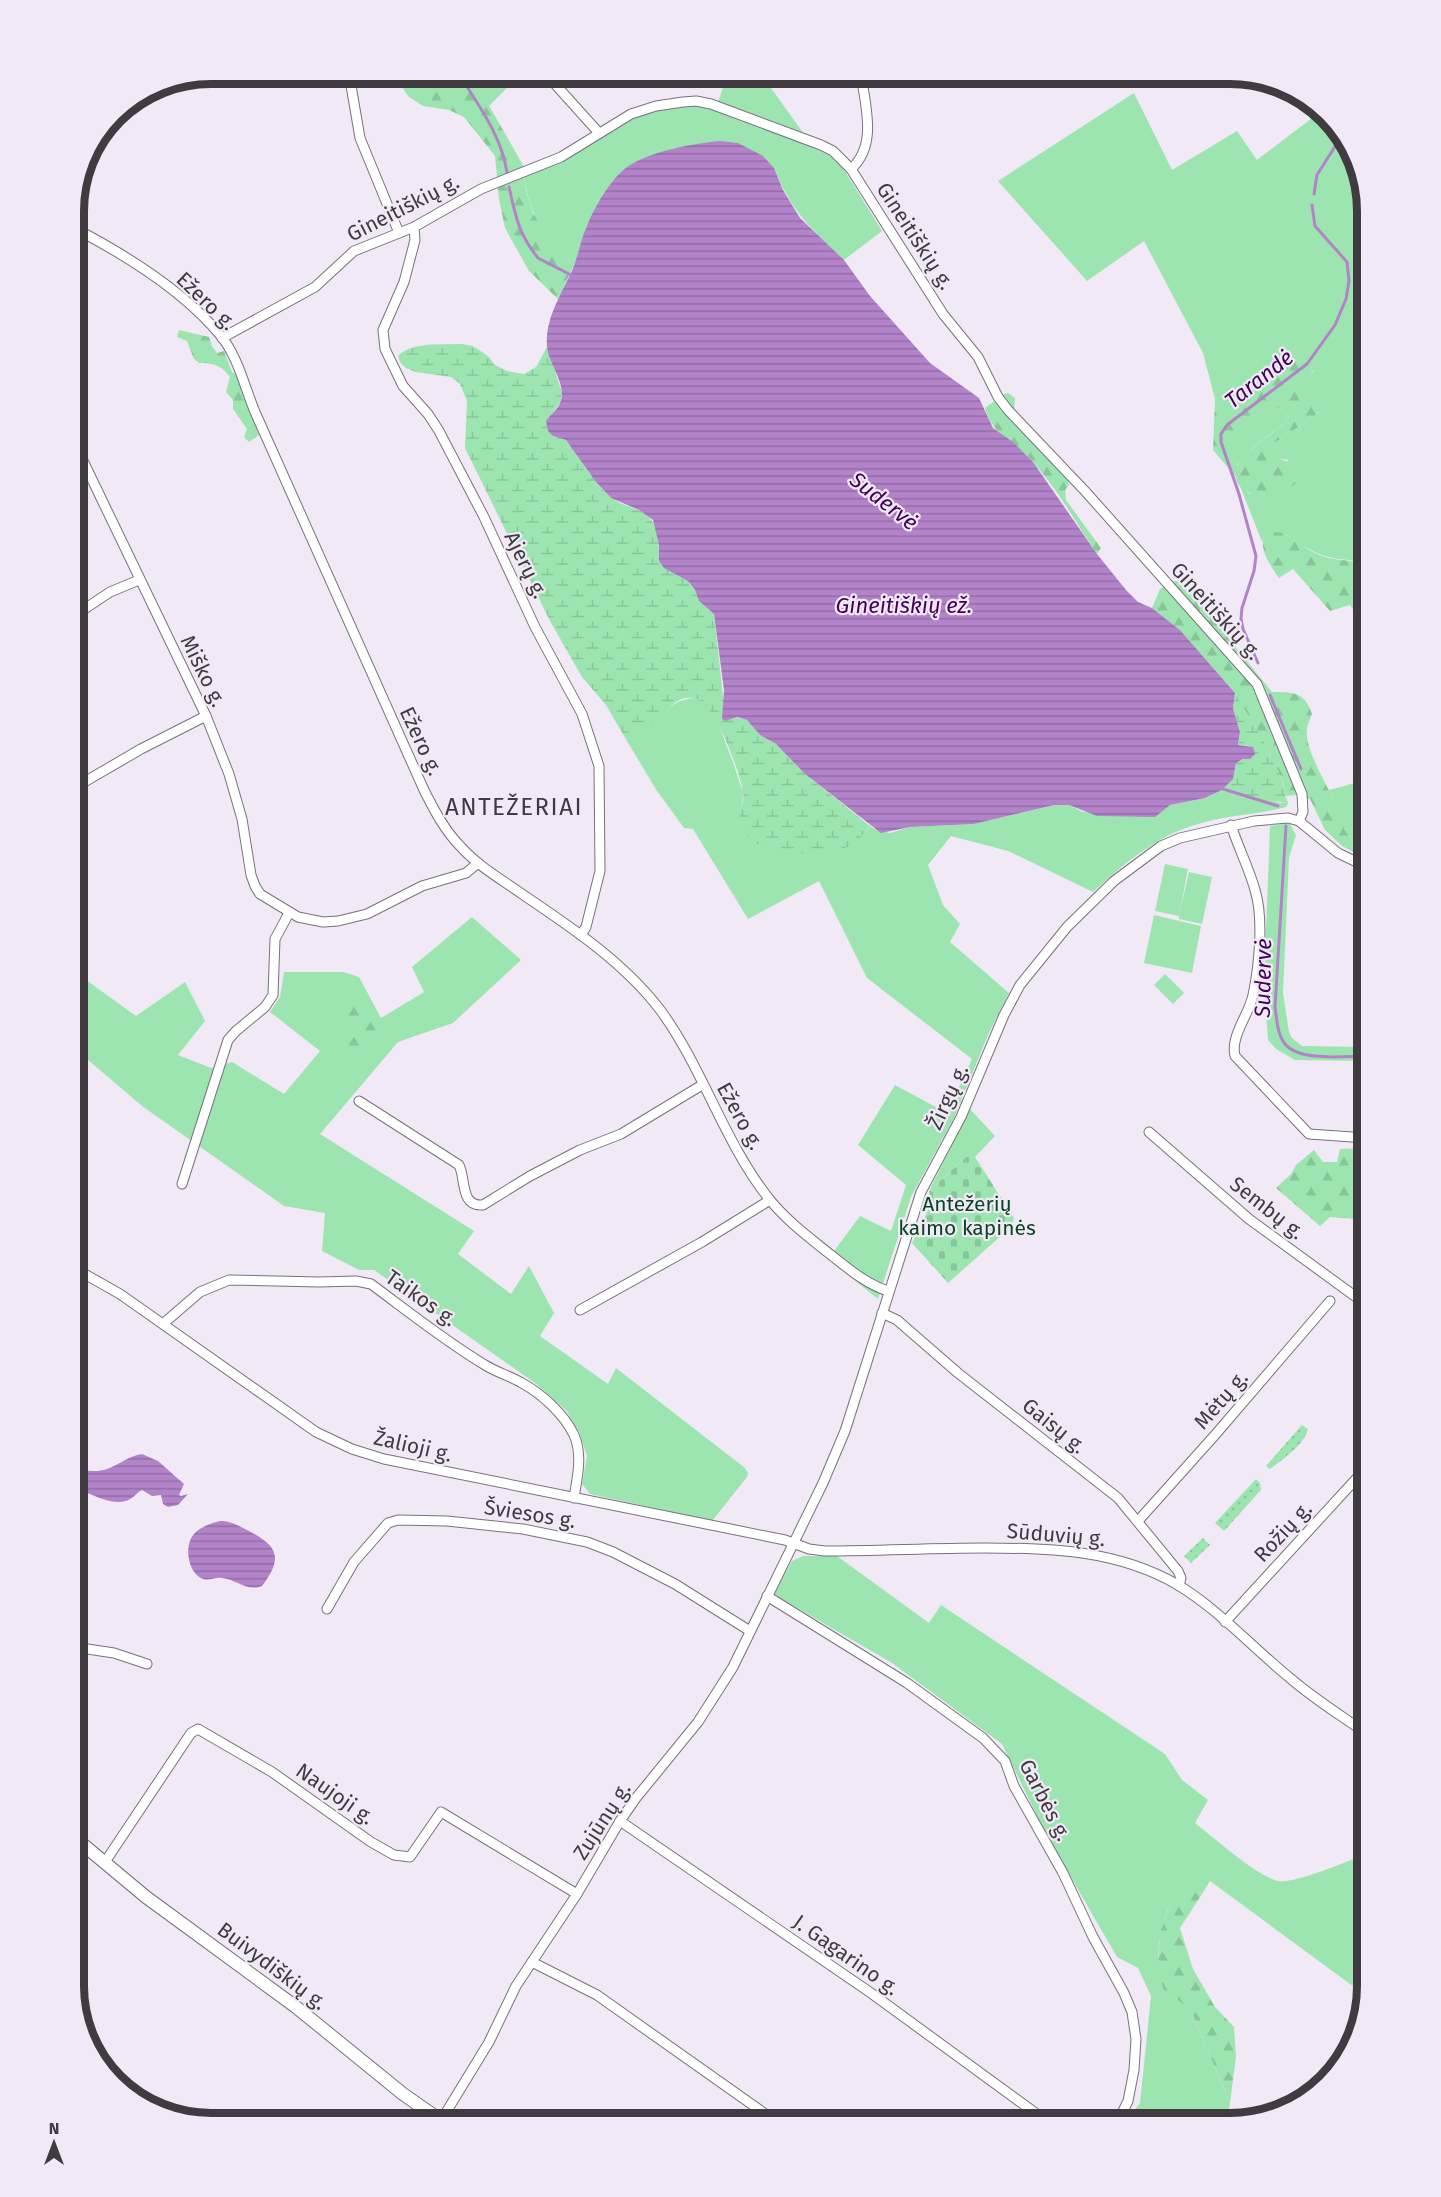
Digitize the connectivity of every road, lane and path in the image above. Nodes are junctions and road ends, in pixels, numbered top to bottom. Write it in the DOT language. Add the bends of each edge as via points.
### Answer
graph roads {
  1 [pos="351,84"];
  2 [pos="555,84"];
  3 [pos="863,84"];
  4 [pos="599,133"];
  5 [pos="851,169"];
  6 [pos="414,227"];
  7 [pos="399,233"];
  8 [pos="84,234"];
  9 [pos="222,338"];
  10 [pos="84,466"];
  11 [pos="139,580"];
  12 [pos="84,609"];
  13 [pos="206,716"];
  14 [pos="84,782"];
  15 [pos="1299,821"];
  16 [pos="1231,825"];
  17 [pos="1357,862"];
  18 [pos="477,863"];
  19 [pos="290,913"];
  20 [pos="581,935"];
  21 [pos="702,1085"];
  22 [pos="359,1101"];
  23 [pos="1149,1132"];
  24 [pos="1357,1137"];
  25 [pos="182,1184"];
  26 [pos="770,1200"];
  27 [pos="84,1274"];
  28 [pos="888,1291"];
  29 [pos="1357,1297"];
  30 [pos="1330,1302"];
  31 [pos="580,1310"];
  32 [pos="882,1313"];
  33 [pos="164,1323"];
  34 [pos="1357,1479"];
  35 [pos="574,1498"];
  36 [pos="1138,1521"];
  37 [pos="793,1544"];
  38 [pos="1179,1586"];
  39 [pos="767,1596"];
  40 [pos="327,1608"];
  41 [pos="1225,1622"];
  42 [pos="750,1631"];
  43 [pos="84,1648"];
  44 [pos="147,1664"];
  45 [pos="1357,1726"];
  46 [pos="620,1821"];
  47 [pos="84,1845"];
  48 [pos="105,1862"];
  49 [pos="577,1894"];
  50 [pos="532,1962"];
  51 [pos="430,2113"];
  52 [pos="449,2113"];
  53 [pos="764,2113"];
  54 [pos="1035,2113"];
  55 [pos="1122,2113"];
  1 -- 7 [label="street" via="360,138"];
  2 -- 4 [label="street"];
  3 -- 5 [label="street" via="868,132 859,161"];
  4 -- 5 [label="street, Gineitiškių g." via="639,111 696,101 821,144"];
  4 -- 6 [label="street, Gineitiškių g." via="561,157 481,189"];
  5 -- 15 [label="street, Gineitiškių g." via="944,314 978,357 1008,410 1257,684 1302,794"];
  6 -- 7 [label="street, Gineitiškių g."];
  6 -- 20 [label="street, Ajerų g." via="415,240 404,282 383,330 385,349 403,387 440,431 582,714 600,766 600,871"];
  7 -- 9 [label="street, Gineitiškių g." via="354,250 315,287"];
  8 -- 9 [label="street, Ežero g." via="153,277 186,302"];
  9 -- 18 [label="street, Ežero g." via="424,790 443,824"];
  10 -- 11 [label="street, Miško g."];
  11 -- 12 [label="street" via="110,592"];
  11 -- 13 [label="street, Miško g."];
  13 -- 14 [label="street"];
  13 -- 19 [label="street, Miško g." via="242,819 255,886 260,894"];
  15 -- 16 [label="street, Žirgų g." via="1273,818"];
  15 -- 17 [label="street" via="1338,853"];
  16 -- 24 [label="street" via="1256,892 1259,913 1253,998 1234,1045 1235,1056 1309,1134"];
  16 -- 28 [label="street, Žirgų g." via="1161,846 1139,860 1086,907 1020,985 961,1117 921,1192"];
  18 -- 19 [label="street, Miško g." via="466,873 422,886 352,919 323,922"];
  18 -- 20 [label="street, Ežero g."];
  19 -- 25 [label="street" via="275,939 273,995 228,1040"];
  20 -- 21 [label="street, Ežero g." via="654,1002"];
  21 -- 22 [label="street" via="621,1134 580,1150 478,1206 464,1193 459,1165"];
  21 -- 26 [label="street, Ežero g." via="737,1151"];
  23 -- 29 [label="street, Sembų g." via="1250,1219"];
  26 -- 28 [label="street, Ežero g." via="865,1281"];
  26 -- 31 [label="street"];
  27 -- 33 [label="street, Žalioji g."];
  28 -- 32 [label="street, Žirgų g."];
  30 -- 36 [label="street, Mėtų g."];
  32 -- 36 [label="street, Gaisų g." via="897,1320 1118,1498"];
  32 -- 37 [label="street, Žirgų g." via="845,1431"];
  33 -- 35 [label="street, Žalioji g." via="265,1398 342,1445 384,1459"];
  33 -- 35 [label="street, Taikos g." via="200,1292 229,1280 371,1284 486,1366 523,1384 552,1406 578,1447"];
  34 -- 41 [label="street, Rožių g."];
  35 -- 37 [label="street, Žalioji g."];
  36 -- 38 [label="street, Gaisų g." via="1178,1570"];
  37 -- 38 [label="street, Sūduvių g." via="825,1551 1068,1550 1116,1559"];
  37 -- 39 [label="street, Zujūnų g."];
  38 -- 41 [label="street, Sūduvių g."];
  39 -- 42 [label="street, Zujūnų g."];
  39 -- 55 [label="street, Garbės g." via="907,1683 983,1738 1005,1761 1014,1786 1064,1873 1132,2012 1136,2039 1134,2070"];
  40 -- 42 [label="street, Šviesos g." via="354,1562 388,1523 447,1521 523,1529 587,1542 675,1584"];
  41 -- 45 [label="street, Sūduvių g." via="1292,1680"];
  42 -- 46 [label="street, Zujūnų g." via="712,1703"];
  43 -- 44 [label="street"];
  46 -- 49 [label="street, Zujūnų g."];
  46 -- 54 [label="street, J. Gagarino g." via="871,1993"];
  47 -- 48 [label="main road, Buivydiškių g."];
  48 -- 49 [label="street, Naujoji g." via="191,1733 198,1729 272,1772 338,1821 394,1855 410,1857 441,1812"];
  48 -- 51 [label="main road, Buivydiškių g."];
  49 -- 50 [label="street, Zujūnų g."];
  50 -- 52 [label="street, Zujūnų g."];
  50 -- 53 [label="street" via="597,1995"];
}
